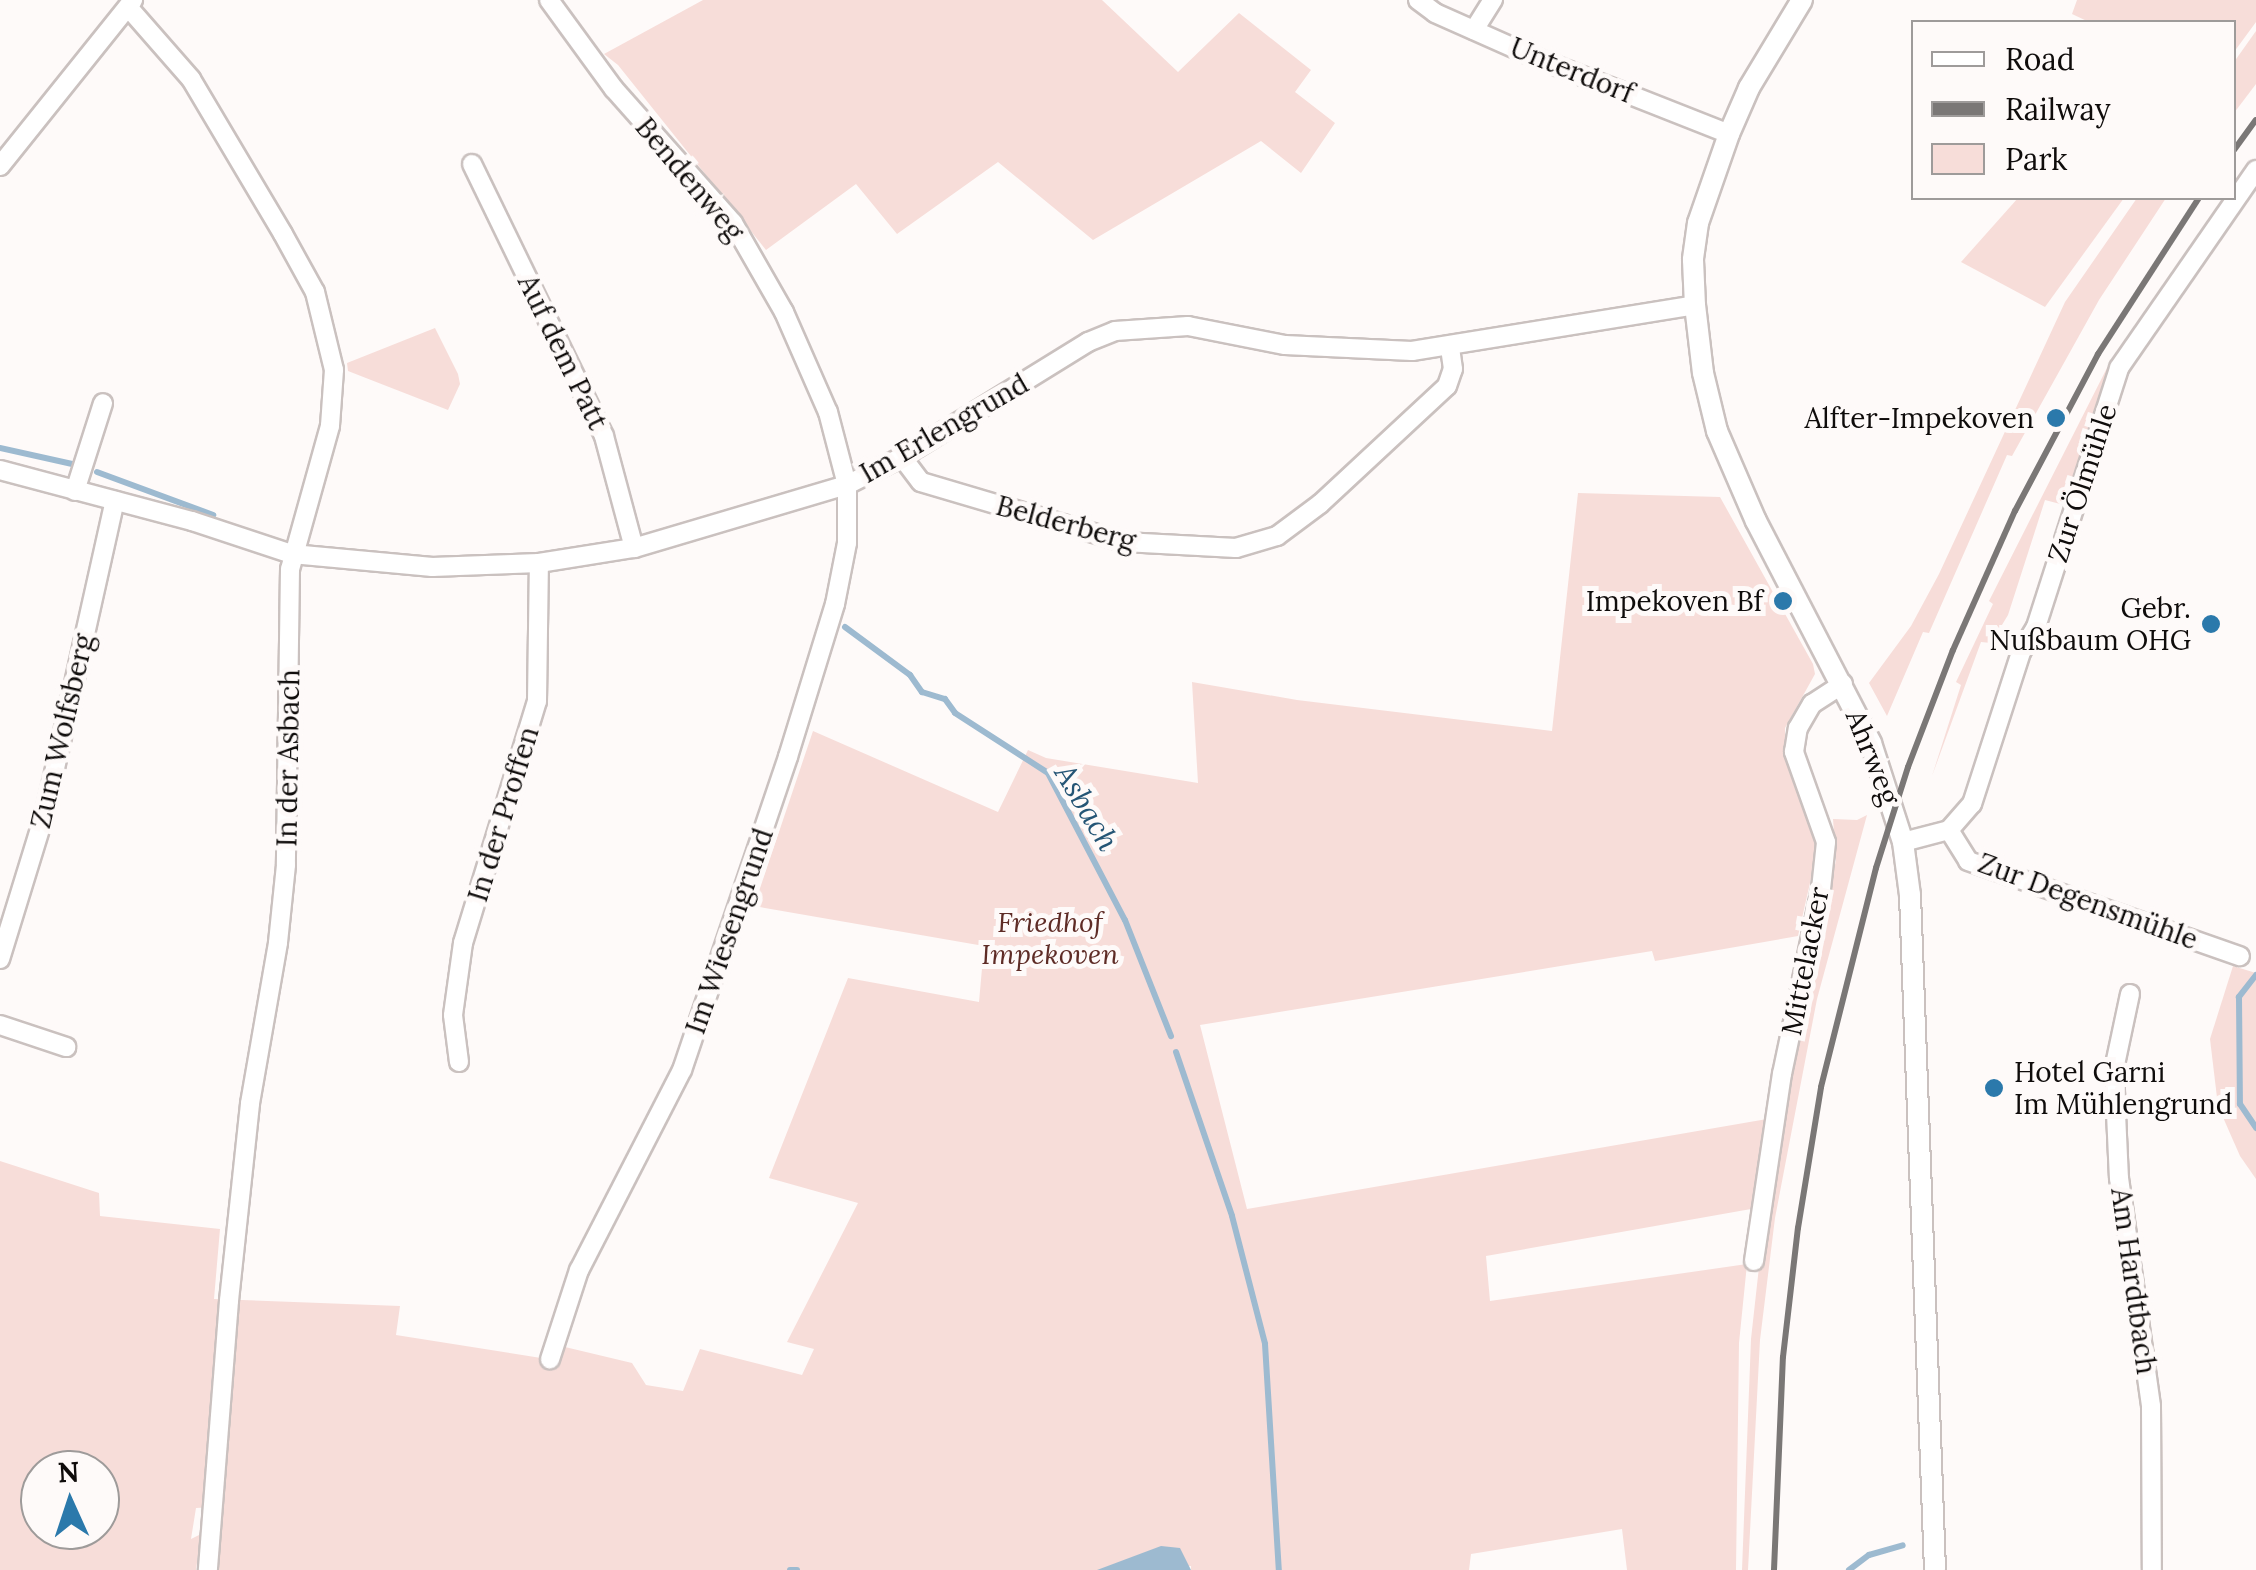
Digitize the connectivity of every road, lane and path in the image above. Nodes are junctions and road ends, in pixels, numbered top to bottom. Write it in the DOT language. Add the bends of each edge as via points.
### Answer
graph roads {
  1 [pos="549,0"];
  2 [pos="1418,0"];
  3 [pos="1493,0"];
  4 [pos="1802,0"];
  5 [pos="131,3"];
  6 [pos="1474,30"];
  7 [pos="1729,134"];
  8 [pos="472,164"];
  9 [pos="0,166"];
  10 [pos="2256,170"];
  11 [pos="2236,199"];
  12 [pos="2235,200"];
  13 [pos="1695,305"];
  14 [pos="1450,347"];
  15 [pos="103,402"];
  16 [pos="902,456"];
  17 [pos="0,470"];
  18 [pos="847,484"];
  19 [pos="76,491"];
  20 [pos="114,501"];
  21 [pos="634,548"];
  22 [pos="292,554"];
  23 [pos="540,563"];
  24 [pos="1843,684"];
  25 [pos="1949,830"];
  26 [pos="1903,842"];
  27 [pos="2240,956"];
  28 [pos="0,959"];
  29 [pos="2130,994"];
  30 [pos="0,1025"];
  31 [pos="66,1047"];
  32 [pos="459,1062"];
  33 [pos="1754,1262"];
  34 [pos="550,1359"];
  35 [pos="208,1570"];
  36 [pos="1935,1570"];
  37 [pos="2152,1570"];
  1 -- 18 [label="street, Bendenweg" via="614,89 733,223 784,312 828,412"];
  2 -- 6 [label="street, Unterdorf"];
  3 -- 6 [label="street"];
  4 -- 7 [label="street, Ahrweg"];
  5 -- 9 [label="street"];
  5 -- 22 [label="street, In der Asbach" via="192,79 315,292 332,350 330,426"];
  6 -- 7 [label="street, Unterdorf"];
  7 -- 13 [label="street, Ahrweg" via="1698,223"];
  8 -- 21 [label="street, Auf dem Patt" via="604,436"];
  10 -- 11 [label="street, Zur Ölmühle"];
  12 -- 25 [label="street, Zur Ölmühle" via="2119,368 1986,770 1972,804"];
  13 -- 14 [label="street, Im Erlengrund"];
  13 -- 24 [label="street, Ahrweg" via="1717,431 1756,521"];
  14 -- 16 [label="street, Im Erlengrund" via="1370,352 1285,345 1188,326 1115,331"];
  14 -- 16 [label="street, Belderberg" via="1447,386 1320,504 1277,536 1236,548 1124,542 920,482"];
  15 -- 19 [label="street"];
  16 -- 18 [label="street, Im Erlengrund"];
  17 -- 19 [label="street, Im Erlengrund"];
  18 -- 21 [label="street, Im Erlengrund"];
  18 -- 34 [label="street, Im Wiesengrund" via="836,604 682,1070 579,1270"];
  19 -- 20 [label="street, Im Erlengrund"];
  20 -- 22 [label="street, Im Erlengrund"];
  20 -- 28 [label="street, Zum Wolfsberg" via="45,813"];
  21 -- 23 [label="street, Im Erlengrund"];
  22 -- 23 [label="street, Im Erlengrund" via="432,568"];
  22 -- 35 [label="street, In der Asbach" via="286,865 250,1104"];
  23 -- 32 [label="street, In der Proffen" via="538,701 463,943 453,1015"];
  24 -- 26 [label="street, Ahrweg" via="1877,758"];
  24 -- 33 [label="street, Mittelacker" via="1812,704 1794,752 1826,842"];
  25 -- 26 [label="street"];
  25 -- 27 [label="street, Zur Degensmühle" via="1968,861"];
  26 -- 36 [label="street, Ahrweg"];
  29 -- 37 [label="street, Am Hardtbach" via="2114,1069 2119,1178 2151,1406"];
  30 -- 31 [label="street"];
}
